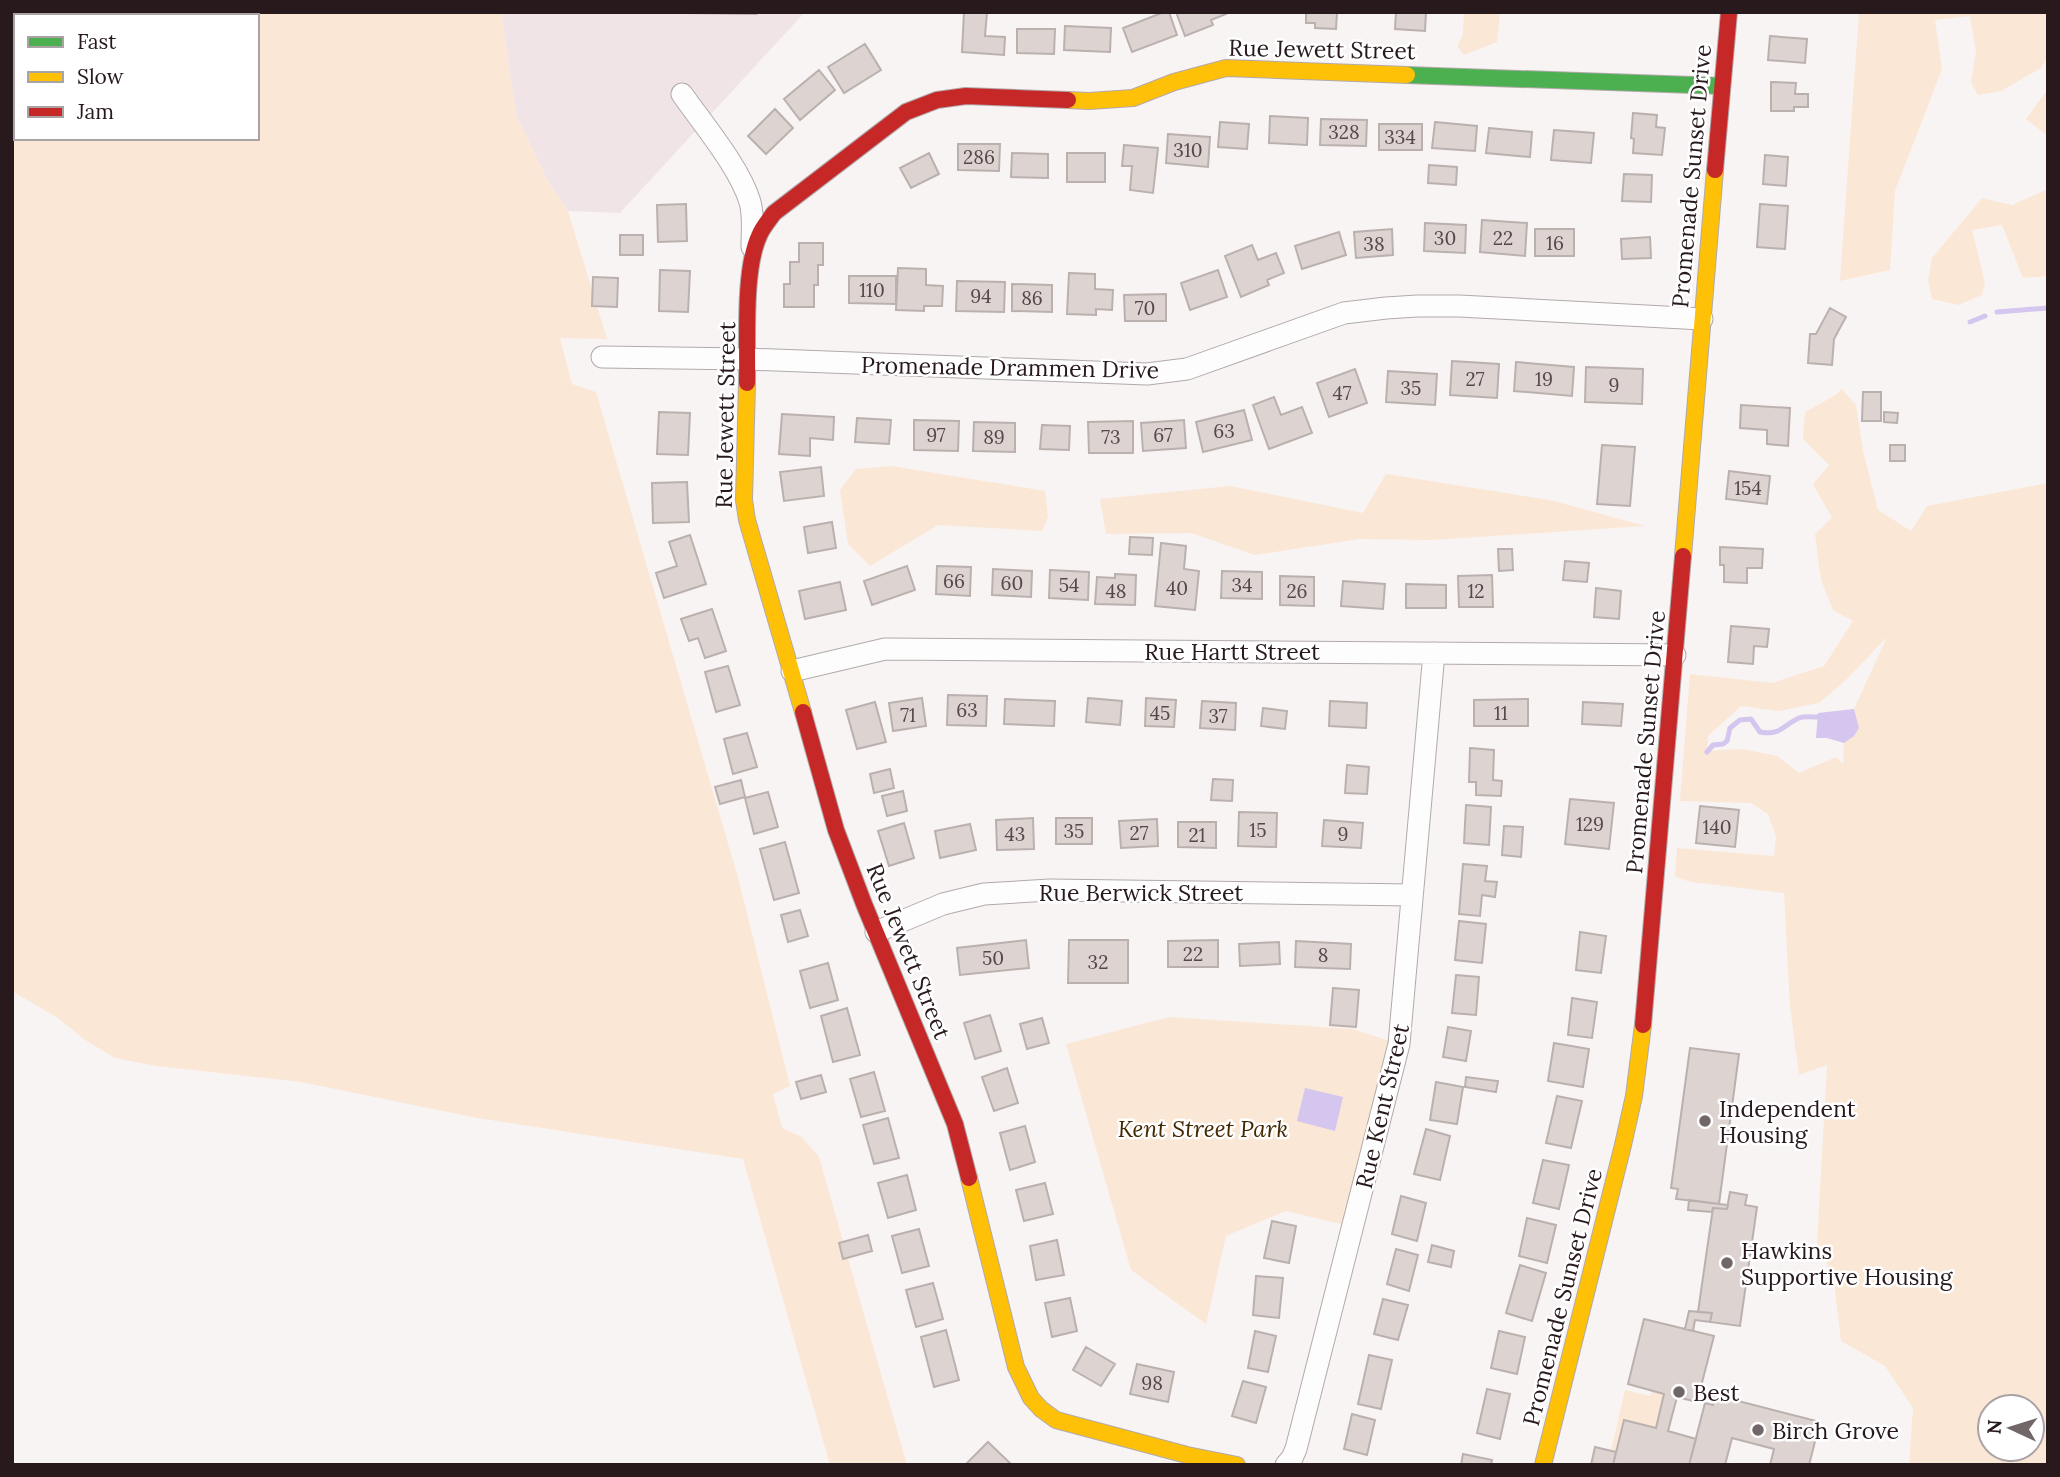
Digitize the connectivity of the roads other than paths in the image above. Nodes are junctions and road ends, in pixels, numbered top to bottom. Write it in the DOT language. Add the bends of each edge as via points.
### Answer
graph roads {
  1 [pos="1729,12"];
  2 [pos="1722,86"];
  3 [pos="682,94"];
  4 [pos="746,189"];
  5 [pos="793,197"];
  6 [pos="751,257"];
  7 [pos="1702,319"];
  8 [pos="602,357"];
  9 [pos="747,359"];
  10 [pos="1434,653"];
  11 [pos="1675,655"];
  12 [pos="792,671"];
  13 [pos="1412,895"];
  14 [pos="876,932"];
  15 [pos="1186,1460"];
  16 [pos="1237,1465"];
  17 [pos="1286,1465"];
  18 [pos="1543,1465"];
  1 -- 2 [label="street, Promenade Sunset Drive"];
  2 -- 5 [label="street, Rue Jewett Street" via="1226,68 1133,98 1089,101 966,96 937,100 906,112"];
  2 -- 7 [label="street, Promenade Sunset Drive"];
  3 -- 4 [label="street"];
  4 -- 5 [label="street" via="759,199"];
  4 -- 6 [label="street" via="751,205"];
  5 -- 6 [label="street, Rue Jewett Street" via="759,234"];
  6 -- 9 [label="street, Rue Jewett Street"];
  7 -- 9 [label="street, Promenade Drammen Drive" via="1459,306 1386,308 1344,313 1187,369 1147,373"];
  7 -- 11 [label="street, Promenade Sunset Drive"];
  8 -- 9 [label="street, Promenade Drammen Drive"];
  9 -- 12 [label="street, Rue Jewett Street" via="744,500"];
  10 -- 11 [label="street, Rue Hartt Street"];
  10 -- 12 [label="street, Rue Hartt Street" via="885,649"];
  10 -- 13 [label="street, Rue Kent Street"];
  11 -- 18 [label="street, Promenade Sunset Drive" via="1648,986 1634,1096"];
  12 -- 14 [label="street, Rue Jewett Street" via="836,830"];
  13 -- 14 [label="street, Rue Berwick Street" via="1050,890 984,894 943,904"];
  13 -- 17 [label="street, Rue Kent Street" via="1399,1044 1296,1449"];
  14 -- 15 [label="street, Rue Jewett Street" via="955,1124 1016,1367 1027,1393 1056,1420"];
  15 -- 16 [label="street"];
}
